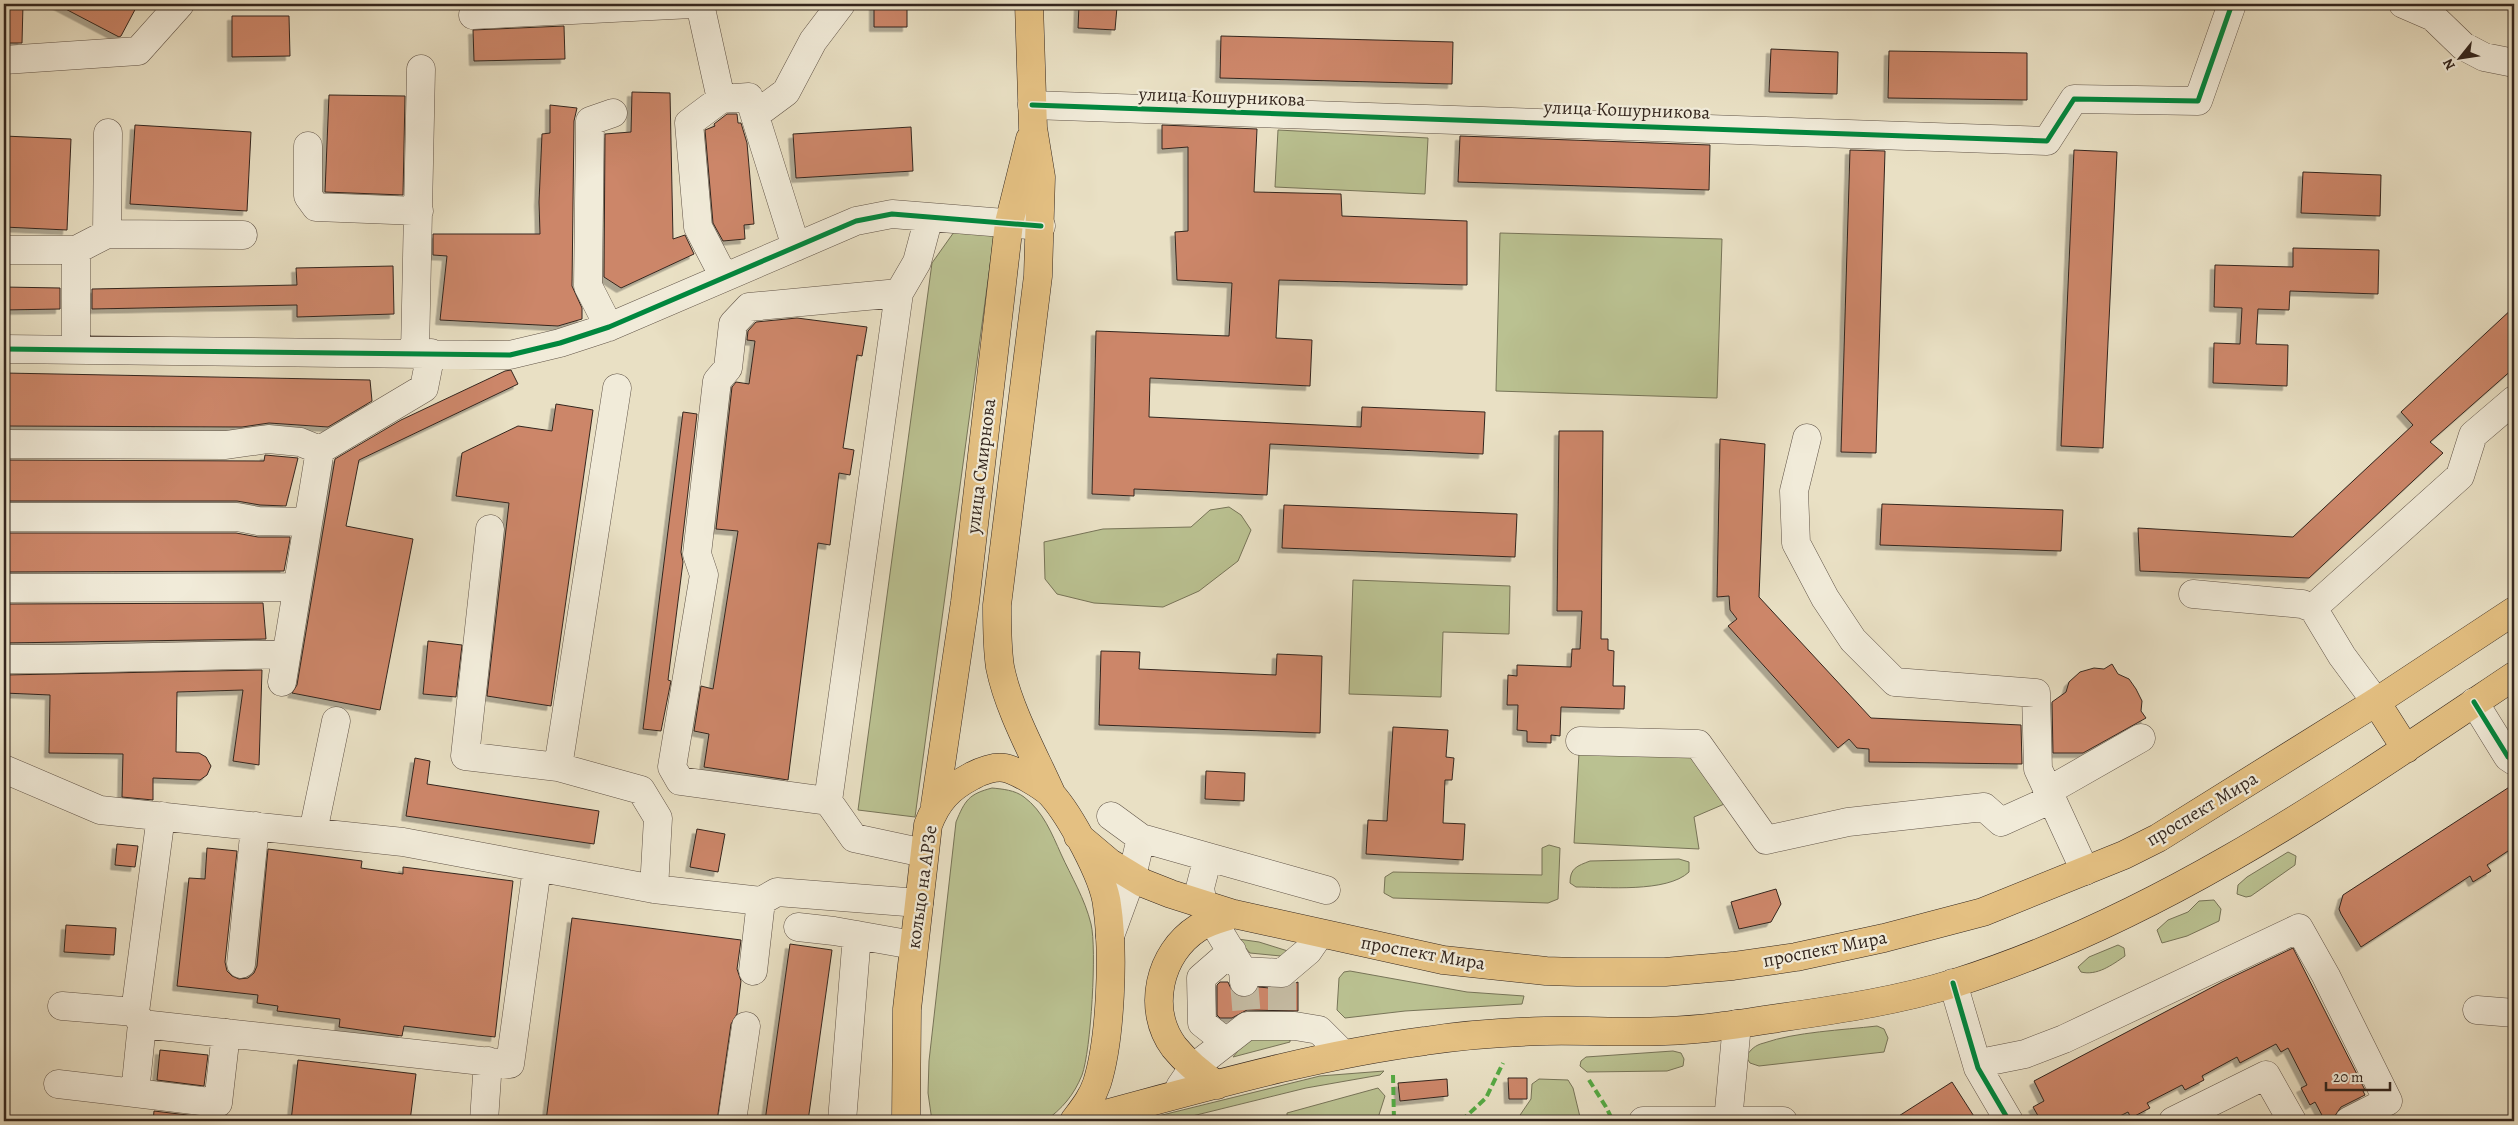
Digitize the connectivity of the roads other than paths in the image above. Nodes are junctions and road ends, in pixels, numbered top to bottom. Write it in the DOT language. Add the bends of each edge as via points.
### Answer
graph roads {
  1 [pos="180,4"];
  2 [pos="692,4"];
  3 [pos="700,4"];
  4 [pos="841,4"];
  5 [pos="1029,4"];
  6 [pos="2232,4"];
  7 [pos="2403,4"];
  8 [pos="473,15"];
  9 [pos="4,60"];
  10 [pos="2514,63"];
  11 [pos="421,69"];
  12 [pos="721,99"];
  13 [pos="613,113"];
  14 [pos="754,115"];
  15 [pos="1032,116"];
  16 [pos="108,133"];
  17 [pos="308,146"];
  18 [pos="419,211"];
  19 [pos="929,217"];
  20 [pos="1009,223"];
  21 [pos="1041,226"];
  22 [pos="107,234"];
  23 [pos="243,235"];
  24 [pos="796,247"];
  25 [pos="4,250"];
  26 [pos="76,250"];
  27 [pos="724,277"];
  28 [pos="899,293"];
  29 [pos="608,327"];
  30 [pos="4,349"];
  31 [pos="76,350"];
  32 [pos="423,353"];
  33 [pos="617,388"];
  34 [pos="2514,400"];
  35 [pos="1807,438"];
  36 [pos="4,444"];
  37 [pos="320,450"];
  38 [pos="4,517"];
  39 [pos="307,522"];
  40 [pos="490,529"];
  41 [pos="297,586"];
  42 [pos="4,588"];
  43 [pos="2194,594"];
  44 [pos="2313,608"];
  45 [pos="2514,611"];
  46 [pos="286,654"];
  47 [pos="4,658"];
  48 [pos="2514,676"];
  49 [pos="282,682"];
  50 [pos="2376,702"];
  51 [pos="2474,702"];
  52 [pos="336,721"];
  53 [pos="2141,738"];
  54 [pos="1580,741"];
  55 [pos="2406,749"];
  56 [pos="2514,760"];
  57 [pos="558,767"];
  58 [pos="4,769"];
  59 [pos="1050,793"];
  60 [pos="2050,795"];
  61 [pos="828,801"];
  62 [pos="935,805"];
  63 [pos="161,816"];
  64 [pos="1112,816"];
  65 [pos="256,826"];
  66 [pos="313,832"];
  67 [pos="1078,836"];
  68 [pos="1141,838"];
  69 [pos="924,853"];
  70 [pos="1208,857"];
  71 [pos="537,868"];
  72 [pos="2085,871"];
  73 [pos="1132,876"];
  74 [pos="654,889"];
  75 [pos="1326,890"];
  76 [pos="761,901"];
  77 [pos="919,904"];
  78 [pos="1217,914"];
  79 [pos="798,927"];
  80 [pos="857,935"];
  81 [pos="1319,935"];
  82 [pos="1110,936"];
  83 [pos="913,945"];
  84 [pos="241,964"];
  85 [pos="1239,968"];
  86 [pos="754,971"];
  87 [pos="1953,983"];
  88 [pos="62,1006"];
  89 [pos="2477,1010"];
  90 [pos="2514,1013"];
  91 [pos="138,1018"];
  92 [pos="1737,1024"];
  93 [pos="746,1026"];
  94 [pos="226,1033"];
  95 [pos="1226,1042"];
  96 [pos="1343,1054"];
  97 [pos="488,1062"];
  98 [pos="1193,1068"];
  99 [pos="1978,1068"];
  100 [pos="58,1084"];
  101 [pos="1218,1085"];
  102 [pos="135,1093"];
  103 [pos="1174,1096"];
  104 [pos="217,1112"];
  105 [pos="909,1115"];
  106 [pos="484,1121"];
  107 [pos="732,1121"];
  108 [pos="842,1121"];
  109 [pos="1074,1121"];
  110 [pos="1092,1121"];
  111 [pos="1643,1121"];
  112 [pos="1728,1121"];
  113 [pos="1783,1121"];
  114 [pos="2009,1121"];
  115 [pos="2173,1121"];
  116 [pos="2292,1121"];
  117 [pos="2349,1121"];
  1 -- 9 [label="street" via="138,51"];
  2 -- 8 [label="street"];
  3 -- 12 [label="street"];
  4 -- 14 [label="street" via="813,41 786,92"];
  5 -- 15 [label="main road, улица Смирнова"];
  6 -- 15 [label="street, улица Кошурникова" via="2198,101 2074,99 2047,141"];
  7 -- 10 [label="street" via="2433,17 2463,46 2484,57"];
  11 -- 18 [label="street"];
  12 -- 14 [label="street" via="749,97"];
  12 -- 27 [label="street" via="689,123 698,227"];
  13 -- 29 [label="street" via="590,121 588,286"];
  14 -- 24 [label="street"];
  15 -- 20 [label="main road, улица Смирнова"];
  15 -- 21 [label="main road, улица Смирнова" via="1041,177"];
  16 -- 22 [label="street"];
  17 -- 18 [label="street" via="308,196 316,206"];
  18 -- 32 [label="street"];
  19 -- 20 [label="street"];
  19 -- 24 [label="street" via="892,214 856,221"];
  19 -- 28 [label="street" via="917,262"];
  20 -- 21 [label="street"];
  20 -- 62 [label="main road, улица Смирнова" via="965,602"];
  21 -- 59 [label="main road, улица Смирнова" via="1038,276 997,605 997,641 1010,699"];
  22 -- 23 [label="street"];
  22 -- 26 [label="street"];
  24 -- 27 [label="street"];
  25 -- 26 [label="street"];
  26 -- 31 [label="street"];
  27 -- 29 [label="street"];
  28 -- 61 [label="street"];
  28 -- 61 [label="street" via="749,307 733,324 728,368 717,381 697,554 704,575 672,767 680,781"];
  29 -- 32 [label="street" via="510,355"];
  30 -- 31 [label="street"];
  31 -- 32 [label="street"];
  32 -- 37 [label="street" via="424,388"];
  33 -- 57 [label="street"];
  34 -- 44 [label="street" via="2473,435 2460,476"];
  35 -- 60 [label="street" via="1794,491 1796,543 1853,640 1896,682 2036,693 2038,769"];
  36 -- 37 [label="street" via="226,445 268,439 300,442"];
  37 -- 39 [label="street"];
  38 -- 39 [label="street" via="237,517"];
  39 -- 41 [label="street"];
  40 -- 57 [label="street" via="465,756"];
  41 -- 42 [label="street"];
  41 -- 46 [label="street"];
  43 -- 44 [label="street" via="2302,604"];
  44 -- 50 [label="street" via="2342,656"];
  45 -- 50 [label="main road, проспект Мира"];
  46 -- 47 [label="street"];
  46 -- 49 [label="street"];
  48 -- 51 [label="main road"];
  50 -- 55 [label="main road"];
  50 -- 72 [label="main road, проспект Мира" via="2158,838"];
  51 -- 55 [label="main road"];
  51 -- 56 [label="street" via="2508,757"];
  52 -- 66 [label="street"];
  53 -- 60 [label="street"];
  54 -- 60 [label="street" via="1698,744 1766,840 1848,822 1984,807 2001,822"];
  55 -- 87 [label="main road" via="2246,849 2110,924"];
  57 -- 74 [label="street" via="641,790 658,818"];
  58 -- 63 [label="street" via="100,810"];
  59 -- 62 [label="main road, кольцо на АРЗе" via="1028,778 1004,768 981,771 958,783"];
  59 -- 67 [label="main road, кольцо на АРЗе"];
  60 -- 72 [label="street"];
  61 -- 69 [label="street" via="854,838"];
  62 -- 69 [label="main road, кольцо на АРЗе"];
  63 -- 65 [label="street"];
  63 -- 91 [label="street"];
  64 -- 68 [label="street"];
  65 -- 66 [label="street"];
  65 -- 84 [label="street"];
  66 -- 71 [label="street" via="403,842"];
  67 -- 73 [label="main road, проспект Мира" via="1110,863"];
  67 -- 82 [label="main road, кольцо на АРЗе" via="1098,874 1107,904"];
  68 -- 70 [label="street"];
  68 -- 73 [label="street"];
  69 -- 77 [label="main road, кольцо на АРЗе"];
  70 -- 75 [label="street"];
  70 -- 78 [label="street" via="1200,888"];
  71 -- 74 [label="street"];
  71 -- 97 [label="street" via="510,1064"];
  72 -- 81 [label="main road, проспект Мира" via="1983,912 1884,938 1796,957 1665,972 1546,971 1496,966 1443,960"];
  73 -- 78 [label="main road, проспект Мира"];
  73 -- 82 [label="street"];
  74 -- 76 [label="street"];
  76 -- 77 [label="street" via="777,892"];
  76 -- 86 [label="street"];
  77 -- 83 [label="main road, кольцо на АРЗе"];
  78 -- 81 [label="main road, проспект Мира"];
  78 -- 85 [label="street"];
  78 -- 98 [label="main road" via="1198,928 1167,961 1159,987 1164,1027 1173,1045"];
  79 -- 80 [label="street"];
  80 -- 83 [label="street"];
  80 -- 108 [label="street"];
  81 -- 85 [label="street" via="1282,977"];
  82 -- 109 [label="main road, кольцо на АРЗе" via="1105,1050 1097,1084 1087,1105"];
  83 -- 105 [label="main road, кольцо на АРЗе" via="907,1018"];
  85 -- 95 [label="street" via="1201,978 1202,1022"];
  87 -- 92 [label="main road" via="1853,1007"];
  87 -- 99 [label="street"];
  88 -- 91 [label="street"];
  89 -- 90 [label="street"];
  91 -- 94 [label="street"];
  91 -- 102 [label="street"];
  92 -- 96 [label="main road" via="1667,1031 1504,1034 1425,1041"];
  92 -- 112 [label="street"];
  93 -- 107 [label="street"];
  94 -- 97 [label="street"];
  94 -- 104 [label="street"];
  95 -- 96 [label="street" via="1247,1022 1282,1022 1319,1030"];
  95 -- 98 [label="street"];
  96 -- 101 [label="main road"];
  97 -- 106 [label="street"];
  98 -- 101 [label="main road"];
  98 -- 103 [label="street"];
  99 -- 114 [label="street"];
  99 -- 117 [label="street" via="1990,1061 2025,1054 2064,1039 2299,928 2388,1101"];
  100 -- 102 [label="street"];
  101 -- 103 [label="main road"];
  102 -- 104 [label="street"];
  103 -- 110 [label="main road" via="1109,1113"];
  111 -- 112 [label="street"];
  112 -- 113 [label="street"];
  115 -- 116 [label="street" via="2266,1075"];
}
